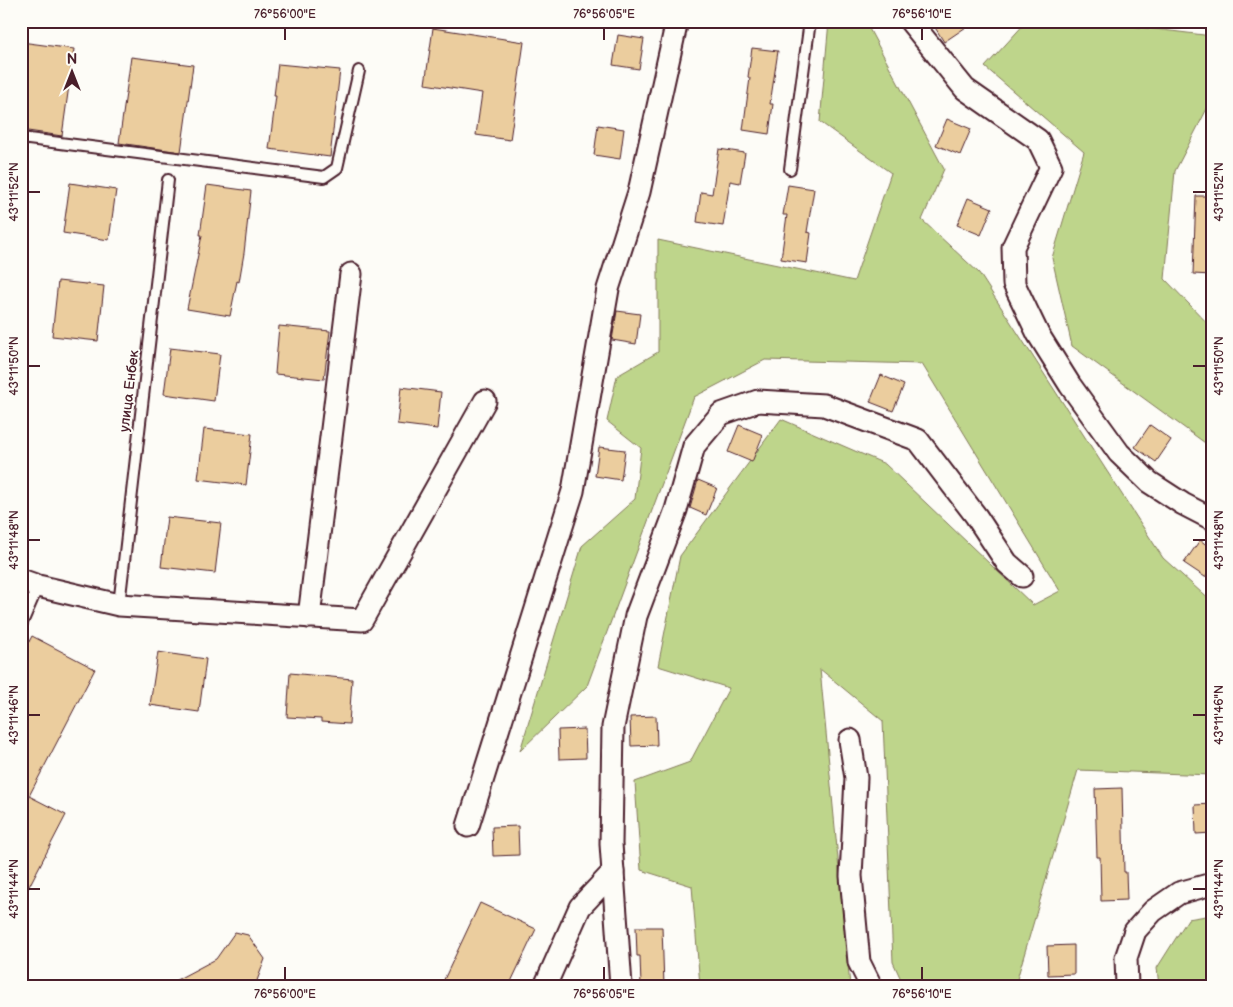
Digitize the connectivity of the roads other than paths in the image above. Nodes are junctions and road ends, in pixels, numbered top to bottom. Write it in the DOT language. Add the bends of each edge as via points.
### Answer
graph roads {
  1 [pos="677,21"];
  2 [pos="810,21"];
  3 [pos="910,21"];
  4 [pos="359,71"];
  5 [pos="21,138"];
  6 [pos="790,169"];
  7 [pos="168,180"];
  8 [pos="351,274"];
  9 [pos="485,401"];
  10 [pos="1212,519"];
  11 [pos="1022,576"];
  12 [pos="30,583"];
  13 [pos="119,605"];
  14 [pos="309,617"];
  15 [pos="21,625"];
  16 [pos="850,740"];
  17 [pos="468,826"];
  18 [pos="613,872"];
  19 [pos="1212,884"];
  20 [pos="545,986"];
  21 [pos="621,986"];
  22 [pos="871,986"];
  23 [pos="1127,986"];
  1 -- 17 [label="street" via="639,192 608,289 573,491"];
  2 -- 6 [label="lane"];
  3 -- 10 [label="street" via="965,89 1038,140 1051,167 1012,247 1014,284 1038,334 1119,454 1149,482"];
  4 -- 5 [label="lane" via="337,168 324,177"];
  7 -- 13 [label="lane, улица Енбек"];
  8 -- 14 [label="street"];
  9 -- 14 [label="street" via="362,620"];
  11 -- 18 [label="street" via="1008,563 918,440 824,405 758,401 721,414 694,446 676,510 636,616 613,727"];
  12 -- 13 [label="street"];
  12 -- 15 [label="lane"];
  13 -- 14 [label="street"];
  16 -- 22 [label="street" via="856,778 851,876 859,962"];
  18 -- 20 [label="street" via="580,907"];
  18 -- 21 [label="street"];
  19 -- 23 [label="street" via="1179,893 1152,911 1135,931 1126,958"];
}
